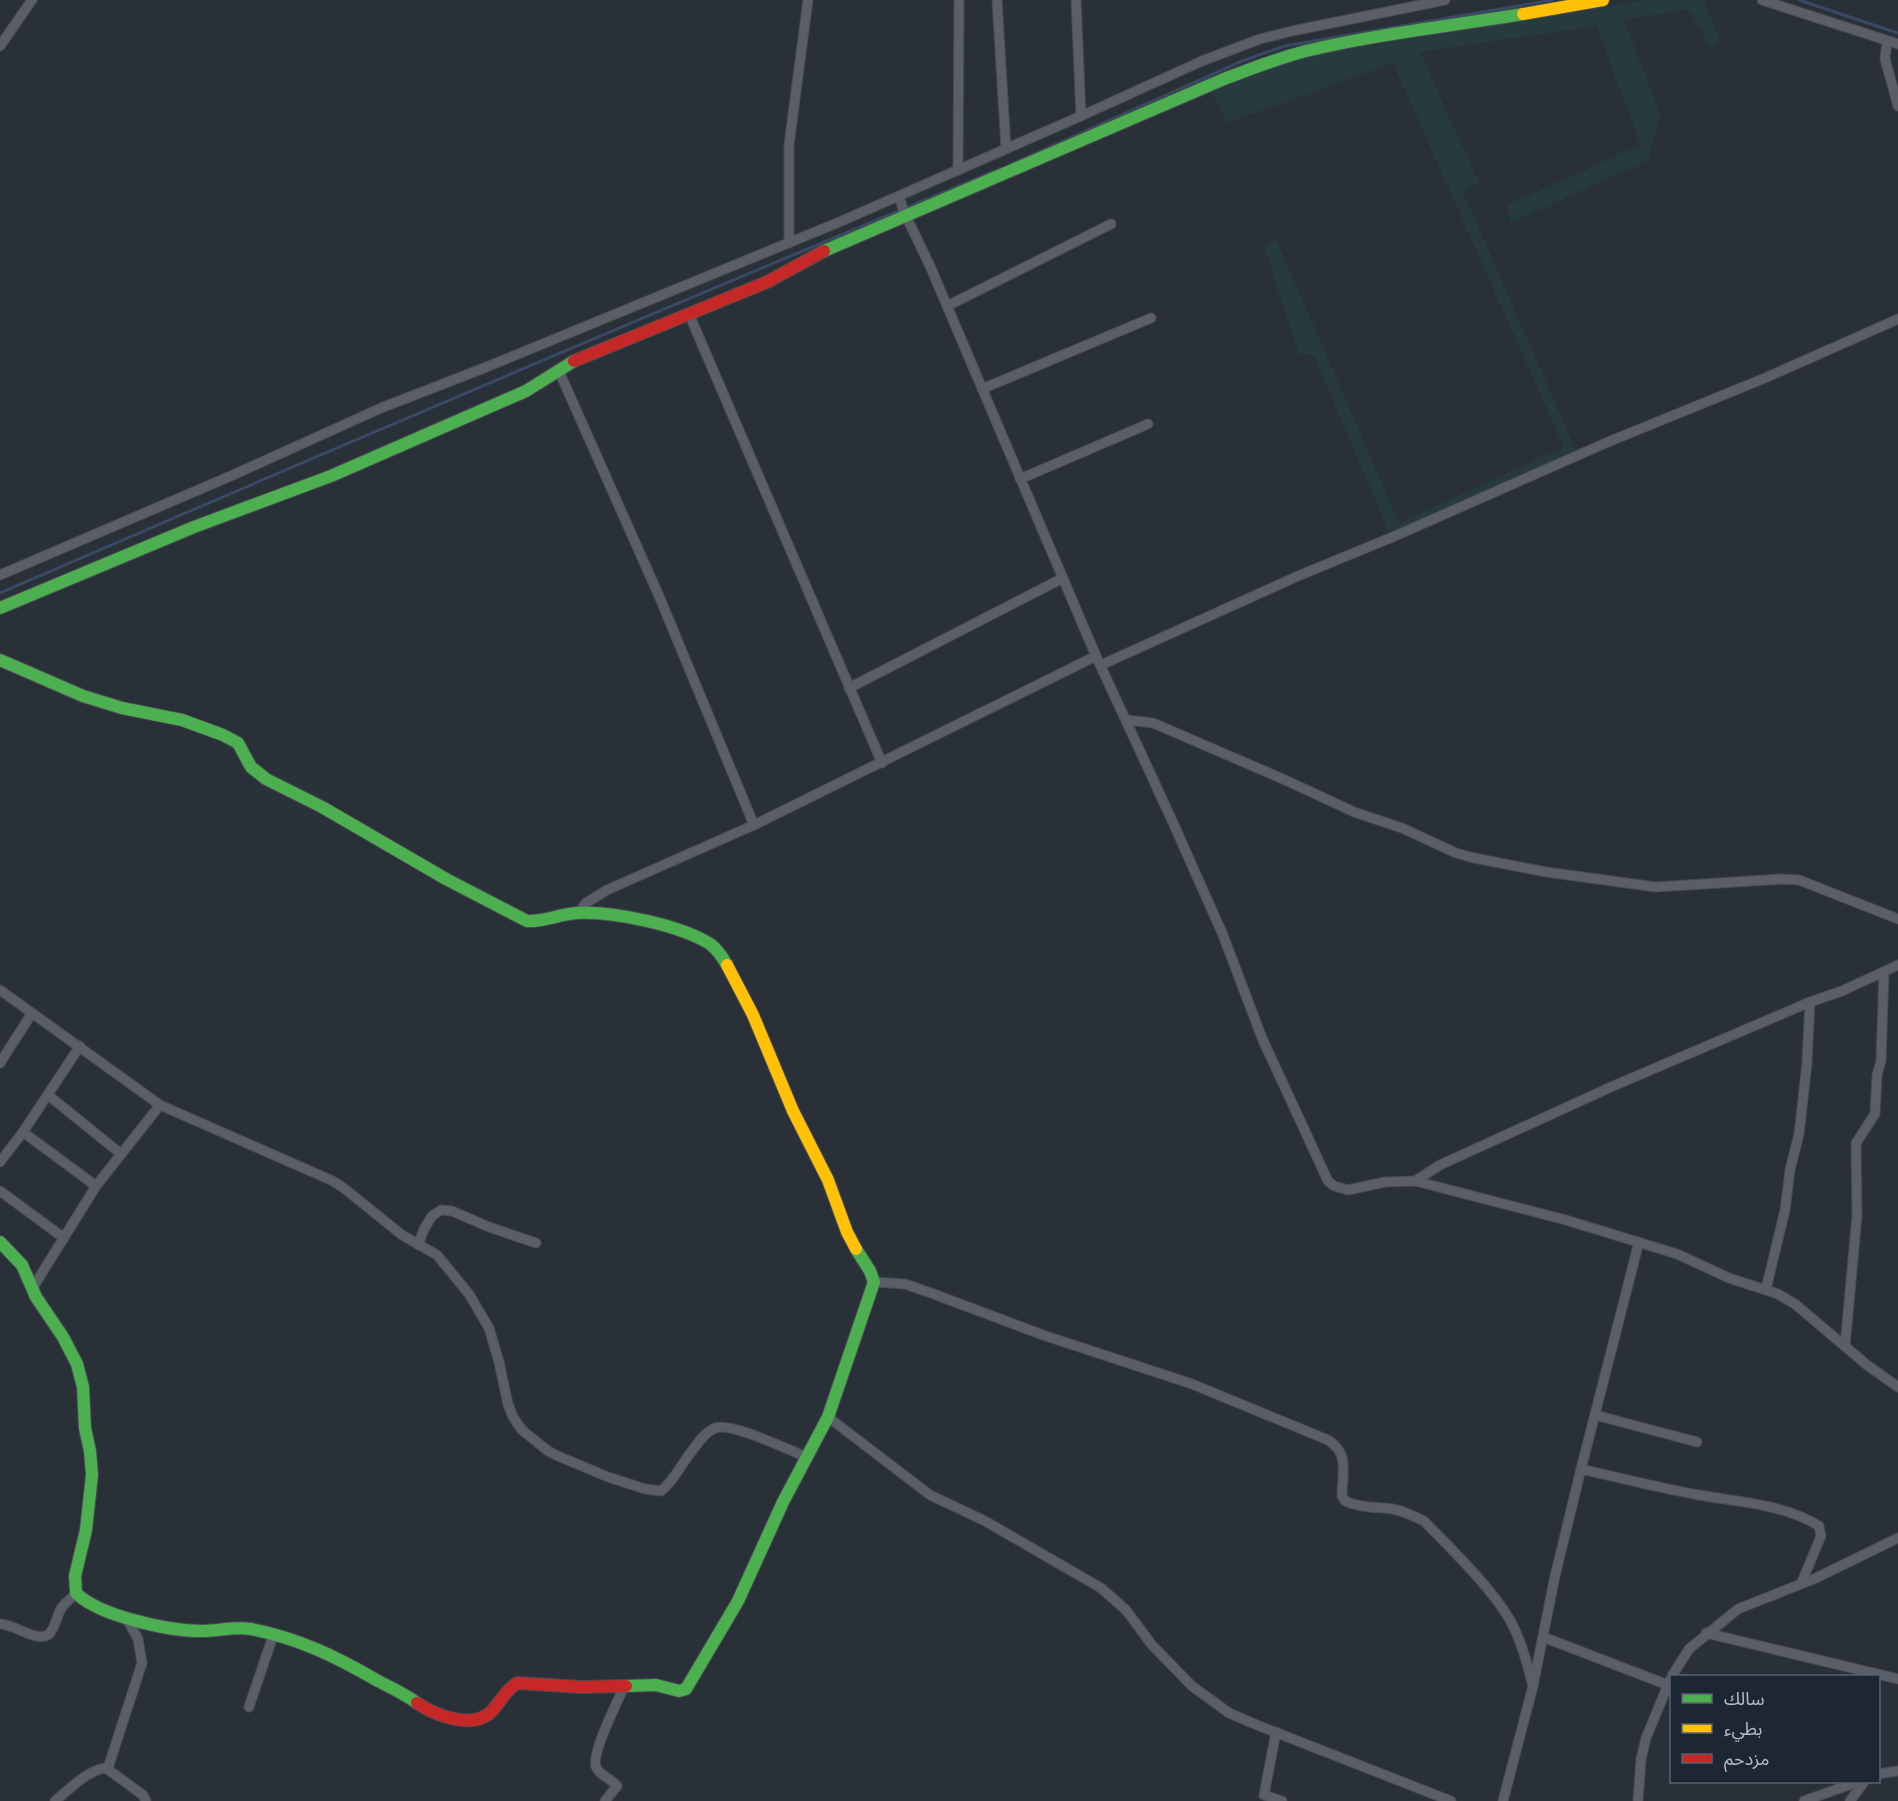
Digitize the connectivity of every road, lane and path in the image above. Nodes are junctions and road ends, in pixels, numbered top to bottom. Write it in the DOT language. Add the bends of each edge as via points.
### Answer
graph roads {
  1 [pos="32,0"];
  2 [pos="808,0"];
  3 [pos="959,0"];
  4 [pos="997,0"];
  5 [pos="1076,0"];
  6 [pos="1445,0"];
  7 [pos="1603,0"];
  8 [pos="1762,0"];
  9 [pos="1887,40"];
  10 [pos="1898,44"];
  11 [pos="0,46"];
  12 [pos="1898,106"];
  13 [pos="1081,116"];
  14 [pos="1006,148"];
  15 [pos="958,170"];
  16 [pos="902,206"];
  17 [pos="1111,224"];
  18 [pos="789,243"];
  19 [pos="947,306"];
  20 [pos="689,314"];
  21 [pos="1151,318"];
  22 [pos="1898,319"];
  23 [pos="558,369"];
  24 [pos="982,389"];
  25 [pos="1148,424"];
  26 [pos="1020,479"];
  27 [pos="0,575"];
  28 [pos="1063,578"];
  29 [pos="0,608"];
  30 [pos="1096,656"];
  31 [pos="0,660"];
  32 [pos="1101,665"];
  33 [pos="849,688"];
  34 [pos="1126,720"];
  35 [pos="882,764"];
  36 [pos="754,825"];
  37 [pos="578,913"];
  38 [pos="1898,919"];
  39 [pos="1898,965"];
  40 [pos="1884,972"];
  41 [pos="0,990"];
  42 [pos="1810,1002"];
  43 [pos="32,1013"];
  44 [pos="80,1046"];
  45 [pos="0,1063"];
  46 [pos="48,1095"];
  47 [pos="160,1105"];
  48 [pos="23,1132"];
  49 [pos="121,1154"];
  50 [pos="0,1162"];
  51 [pos="1415,1181"];
  52 [pos="96,1185"];
  53 [pos="0,1191"];
  54 [pos="64,1238"];
  55 [pos="0,1242"];
  56 [pos="1639,1242"];
  57 [pos="536,1243"];
  58 [pos="418,1245"];
  59 [pos="874,1282"];
  60 [pos="32,1289"];
  61 [pos="1766,1289"];
  62 [pos="1845,1346"];
  63 [pos="1898,1387"];
  64 [pos="1595,1415"];
  65 [pos="828,1417"];
  66 [pos="1697,1442"];
  67 [pos="807,1457"];
  68 [pos="1581,1469"];
  69 [pos="1898,1539"];
  70 [pos="1801,1584"];
  71 [pos="76,1593"];
  72 [pos="126,1617"];
  73 [pos="0,1624"];
  74 [pos="1706,1634"];
  75 [pos="273,1636"];
  76 [pos="1543,1637"];
  77 [pos="1674,1675"];
  78 [pos="1898,1679"];
  79 [pos="1670,1680"];
  80 [pos="1670,1682"];
  81 [pos="625,1685"];
  82 [pos="1533,1686"];
  83 [pos="249,1707"];
  84 [pos="1276,1732"];
  85 [pos="108,1768"];
  86 [pos="1898,1771"];
  87 [pos="1880,1774"];
  88 [pos="1854,1783"];
  89 [pos="1863,1783"];
  90 [pos="55,1801"];
  91 [pos="146,1801"];
  92 [pos="605,1801"];
  93 [pos="1282,1801"];
  94 [pos="1451,1801"];
  95 [pos="1503,1801"];
  96 [pos="1638,1801"];
  97 [pos="1804,1801"];
  98 [pos="1850,1801"];
  1 -- 11 [label="street"];
  2 -- 18 [label="street" via="789,145"];
  3 -- 15 [label="street"];
  4 -- 14 [label="street"];
  5 -- 13 [label="street"];
  6 -- 13 [label="street" via="1260,39"];
  7 -- 16 [label="street" via="1306,51"];
  8 -- 9 [label="street"];
  9 -- 10 [label="street"];
  9 -- 12 [label="street" via="1885,59"];
  13 -- 14 [label="street"];
  14 -- 15 [label="street"];
  15 -- 16 [label="street"];
  16 -- 18 [label="street"];
  16 -- 19 [label="street"];
  16 -- 20 [label="street" via="767,282"];
  17 -- 19 [label="street"];
  18 -- 27 [label="street" via="381,408"];
  19 -- 24 [label="street"];
  20 -- 23 [label="street"];
  20 -- 33 [label="street"];
  21 -- 24 [label="street"];
  22 -- 32 [label="street" via="1298,576"];
  23 -- 29 [label="street" via="526,391 331,476 194,526"];
  23 -- 36 [label="street"];
  24 -- 26 [label="street"];
  25 -- 26 [label="street"];
  26 -- 28 [label="street"];
  28 -- 30 [label="street"];
  28 -- 33 [label="street"];
  30 -- 32 [label="street"];
  30 -- 35 [label="street"];
  31 -- 37 [label="street" via="83,696 182,720 223,735 242,748 251,767 266,779 521,918 542,922"];
  32 -- 34 [label="street"];
  33 -- 35 [label="street"];
  34 -- 38 [label="street" via="1153,723 1354,812 1474,858 1546,873 1649,886 1799,880"];
  34 -- 51 [label="street" via="1223,935 1262,1038 1328,1181 1348,1190 1385,1182"];
  35 -- 36 [label="street"];
  36 -- 37 [label="street" via="607,890"];
  37 -- 59 [label="street" via="655,924 704,941 720,953 755,1018 799,1123 828,1180 850,1239"];
  39 -- 40 [label="street"];
  40 -- 42 [label="street"];
  40 -- 62 [label="street" via="1875,1114 1856,1143 1857,1216"];
  41 -- 43 [label="street"];
  42 -- 51 [label="street" via="1611,1087 1440,1165"];
  42 -- 61 [label="street" via="1799,1134"];
  43 -- 44 [label="street"];
  43 -- 45 [label="street"];
  44 -- 46 [label="street"];
  44 -- 47 [label="street"];
  46 -- 48 [label="street"];
  46 -- 49 [label="street"];
  47 -- 49 [label="street"];
  47 -- 58 [label="street" via="333,1181"];
  48 -- 50 [label="street"];
  48 -- 52 [label="street"];
  49 -- 52 [label="street"];
  51 -- 56 [label="street"];
  52 -- 54 [label="street"];
  53 -- 54 [label="street"];
  54 -- 60 [label="street"];
  55 -- 60 [label="street" via="22,1265"];
  56 -- 61 [label="street"];
  56 -- 64 [label="street"];
  57 -- 58 [label="street" via="441,1210 432,1216"];
  58 -- 67 [label="street" via="437,1255 469,1294 489,1328 513,1417 522,1430 548,1451 653,1491 664,1489 705,1435 717,1427 743,1431"];
  59 -- 65 [label="street"];
  59 -- 82 [label="street" via="905,1284 932,1293 1192,1384 1328,1440 1342,1452 1345,1501 1394,1509 1424,1521 1496,1599 1523,1648"];
  60 -- 71 [label="street" via="63,1337 83,1387 92,1475 86,1530 75,1572"];
  61 -- 62 [label="street" via="1795,1305"];
  62 -- 63 [label="street"];
  64 -- 66 [label="street"];
  64 -- 68 [label="street"];
  65 -- 67 [label="street"];
  65 -- 84 [label="street" via="930,1495 985,1521 1101,1588 1126,1610 1152,1645 1192,1686 1229,1713"];
  67 -- 81 [label="street" via="738,1600 686,1689"];
  68 -- 70 [label="street" via="1771,1507 1809,1520 1818,1526 1821,1536"];
  68 -- 76 [label="street"];
  69 -- 70 [label="street"];
  70 -- 74 [label="street" via="1746,1604"];
  71 -- 72 [label="street"];
  71 -- 73 [label="street" via="46,1636 41,1638"];
  72 -- 75 [label="street" via="182,1630 243,1628"];
  72 -- 85 [label="street" via="138,1639 142,1663"];
  74 -- 77 [label="street" via="1689,1649"];
  74 -- 78 [label="street"];
  75 -- 81 [label="street" via="346,1661 428,1710 459,1719 491,1714 517,1683"];
  75 -- 83 [label="street"];
  76 -- 79 [label="street"];
  76 -- 82 [label="street"];
  80 -- 96 [label="street" via="1646,1737"];
  81 -- 92 [label="street" via="599,1743 597,1769 617,1786"];
  82 -- 95 [label="street"];
  84 -- 93 [label="street" via="1264,1795"];
  84 -- 94 [label="street"];
  85 -- 90 [label="street" via="89,1774"];
  85 -- 91 [label="street"];
  86 -- 87 [label="street"];
  88 -- 97 [label="street"];
  89 -- 98 [label="street"];
}
